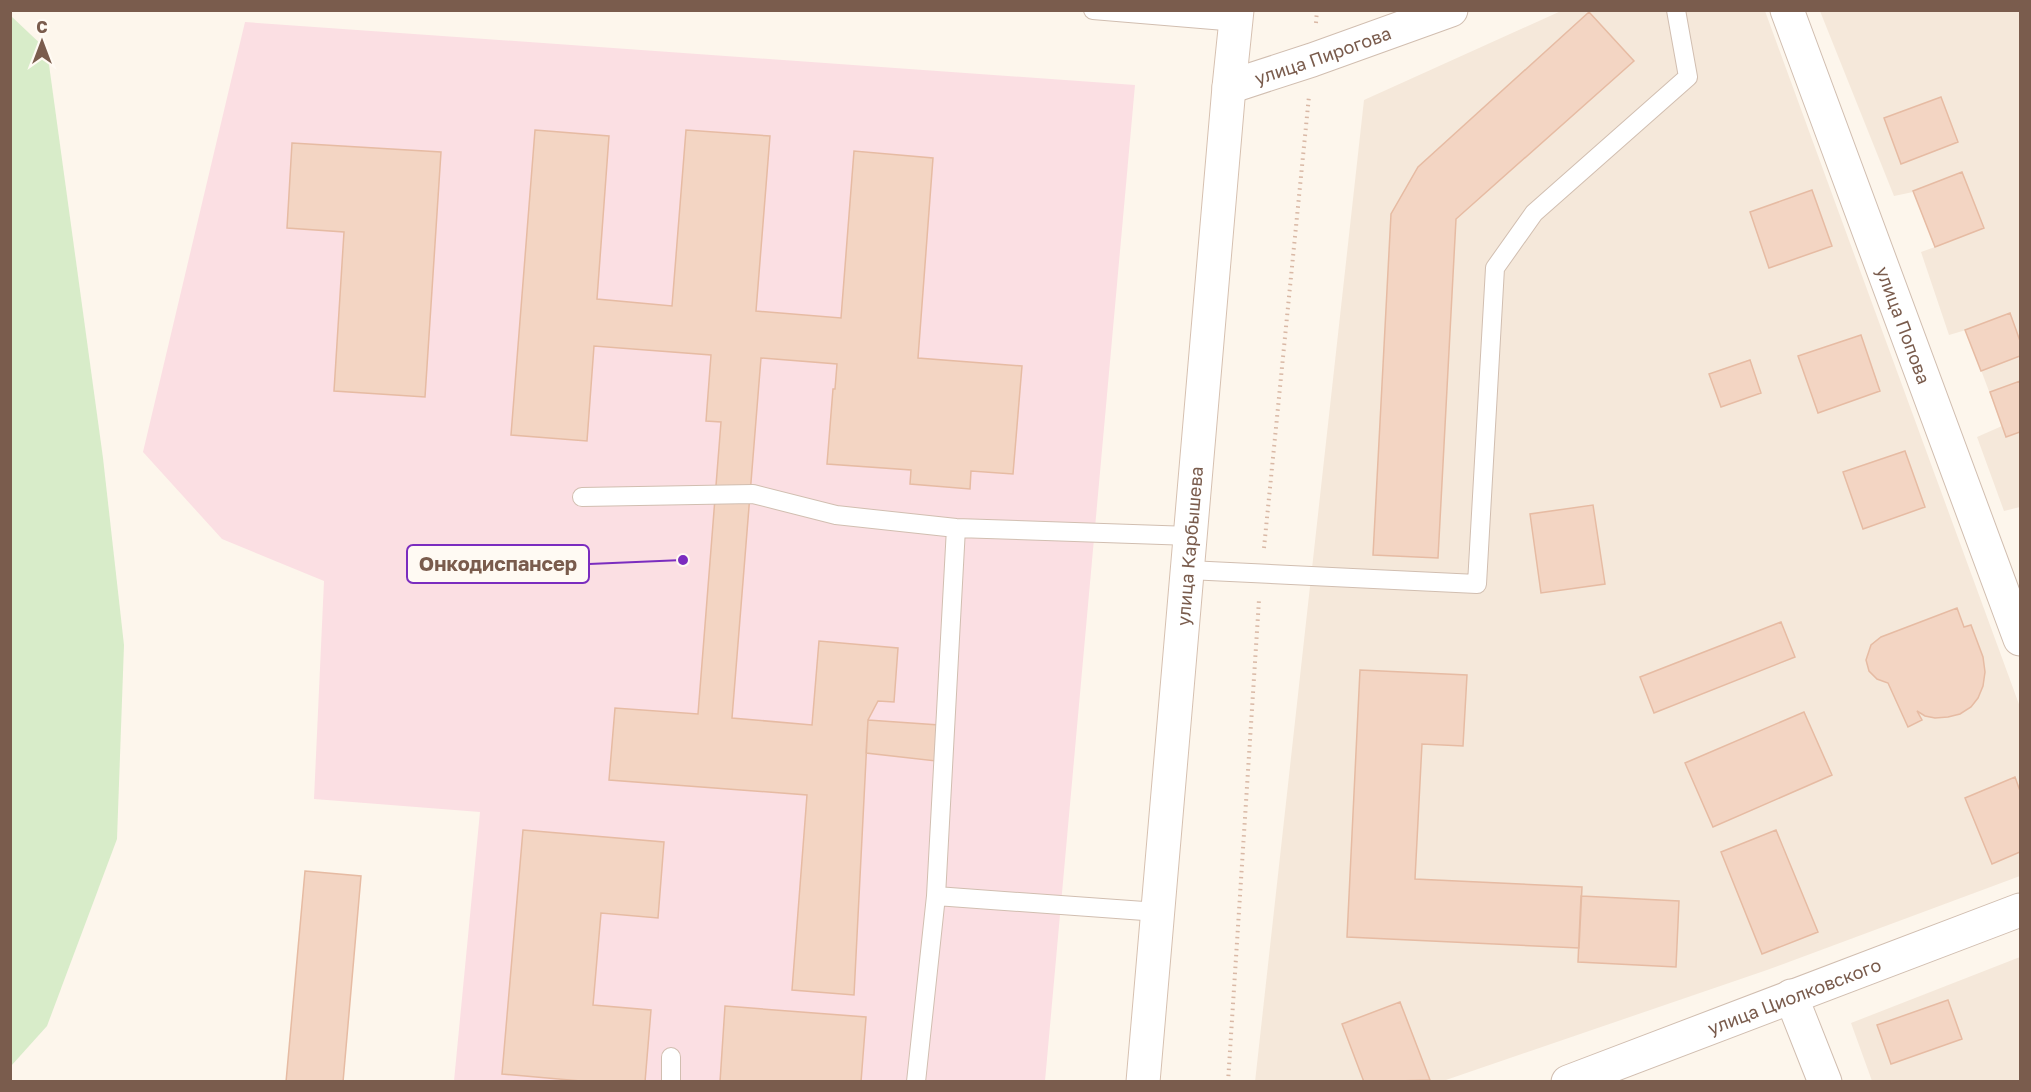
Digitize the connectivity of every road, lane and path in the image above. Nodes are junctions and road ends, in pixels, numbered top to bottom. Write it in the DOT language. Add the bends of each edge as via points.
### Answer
graph roads {
  1 [pos="1093,10"];
  2 [pos="1676,10"];
  3 [pos="1787,10"];
  4 [pos="1440,12"];
  5 [pos="1237,16"];
  6 [pos="1229,87"];
  7 [pos="582,497"];
  8 [pos="956,528"];
  9 [pos="1191,536"];
  10 [pos="1188,570"];
  11 [pos="2020,639"];
  12 [pos="936,896"];
  13 [pos="2020,910"];
  14 [pos="1158,912"];
  15 [pos="1791,996"];
  16 [pos="671,1057"];
  17 [pos="671,1082"];
  18 [pos="915,1082"];
  19 [pos="1143,1082"];
  20 [pos="1568,1082"];
  21 [pos="1825,1082"];
  1 -- 5 [label="lane"];
  2 -- 10 [label="lane" via="1688,77 1534,213 1495,268 1477,584"];
  3 -- 11 [label="street, улица Попова"];
  4 -- 6 [label="street, улица Пирогова"];
  5 -- 6 [label="street, улица Карбышева"];
  6 -- 9 [label="street, улица Карбышева"];
  7 -- 8 [label="lane" via="753,494 836,515"];
  8 -- 9 [label="lane"];
  8 -- 12 [label="lane"];
  9 -- 10 [label="street, улица Карбышева"];
  10 -- 14 [label="street, улица Карбышева"];
  12 -- 14 [label="lane"];
  12 -- 18 [label="lane"];
  13 -- 15 [label="street, улица Циолковского"];
  14 -- 19 [label="street, улица Карбышева"];
  15 -- 20 [label="street, улица Циолковского"];
  15 -- 21 [label="street"];
  16 -- 17 [label="lane"];
}
